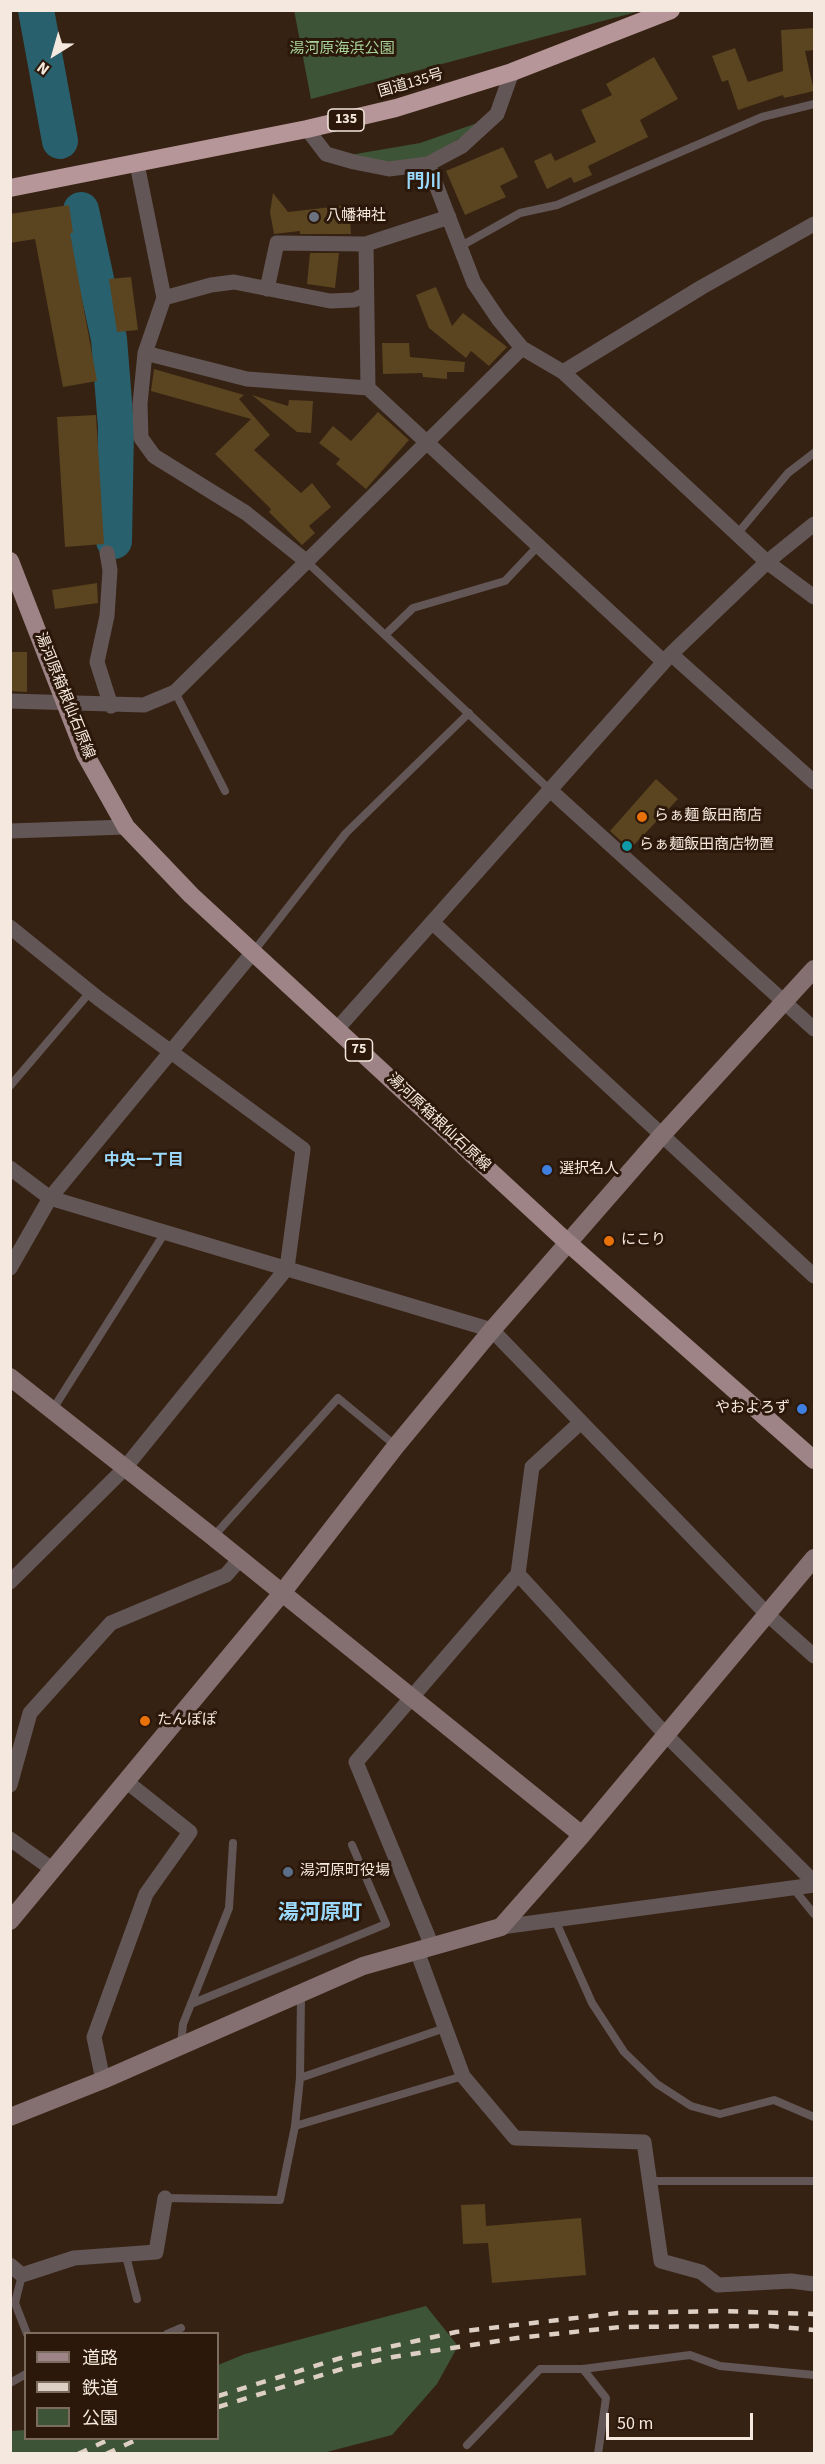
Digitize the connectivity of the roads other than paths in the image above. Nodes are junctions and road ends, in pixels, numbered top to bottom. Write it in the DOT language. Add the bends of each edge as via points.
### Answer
graph roads {
  1 [pos="671,10"];
  2 [pos="512,72"];
  3 [pos="814,104"];
  4 [pos="307,129"];
  5 [pos="137,164"];
  6 [pos="428,164"];
  7 [pos="10,188"];
  8 [pos="449,217"];
  9 [pos="814,224"];
  10 [pos="366,244"];
  11 [pos="461,246"];
  12 [pos="267,289"];
  13 [pos="365,295"];
  14 [pos="164,298"];
  15 [pos="522,348"];
  16 [pos="146,353"];
  17 [pos="563,372"];
  18 [pos="368,388"];
  19 [pos="429,442"];
  20 [pos="814,453"];
  21 [pos="814,524"];
  22 [pos="738,533"];
  23 [pos="539,545"];
  24 [pos="107,553"];
  25 [pos="10,561"];
  26 [pos="306,561"];
  27 [pos="767,562"];
  28 [pos="814,597"];
  29 [pos="385,635"];
  30 [pos="668,658"];
  31 [pos="175,692"];
  32 [pos="10,701"];
  33 [pos="66,702"];
  34 [pos="111,706"];
  35 [pos="469,713"];
  36 [pos="814,782"];
  37 [pos="550,790"];
  38 [pos="225,791"];
  39 [pos="126,827"];
  40 [pos="10,831"];
  41 [pos="432,922"];
  42 [pos="10,927"];
  43 [pos="254,951"];
  44 [pos="814,969"];
  45 [pos="91,990"];
  46 [pos="784,1002"];
  47 [pos="337,1029"];
  48 [pos="814,1029"];
  49 [pos="171,1051"];
  50 [pos="10,1086"];
  51 [pos="662,1135"];
  52 [pos="10,1168"];
  53 [pos="50,1198"];
  54 [pos="164,1234"];
  55 [pos="567,1242"];
  56 [pos="10,1268"];
  57 [pos="287,1268"];
  58 [pos="814,1276"];
  59 [pos="492,1330"];
  60 [pos="10,1377"];
  61 [pos="52,1410"];
  62 [pos="581,1422"];
  63 [pos="396,1446"];
  64 [pos="814,1460"];
  65 [pos="124,1469"];
  66 [pos="213,1537"];
  67 [pos="240,1558"];
  68 [pos="814,1558"];
  69 [pos="518,1574"];
  70 [pos="11,1579"];
  71 [pos="282,1593"];
  72 [pos="767,1614"];
  73 [pos="814,1656"];
  74 [pos="412,1697"];
  75 [pos="666,1735"];
  76 [pos="127,1782"];
  77 [pos="10,1785"];
  78 [pos="582,1835"];
  79 [pos="10,1839"];
  80 [pos="233,1843"];
  81 [pos="352,1845"];
  82 [pos="52,1869"];
  83 [pos="814,1884"];
  84 [pos="793,1888"];
  85 [pos="814,1914"];
  86 [pos="555,1920"];
  87 [pos="10,1921"];
  88 [pos="501,1927"];
  89 [pos="424,1948"];
  90 [pos="301,1993"];
  91 [pos="191,2004"];
  92 [pos="445,2028"];
  93 [pos="181,2046"];
  94 [pos="463,2076"];
  95 [pos="300,2078"];
  96 [pos="103,2080"];
  97 [pos="10,2117"];
  98 [pos="814,2117"];
  99 [pos="295,2126"];
  100 [pos="651,2181"];
  101 [pos="814,2181"];
  102 [pos="165,2198"];
  103 [pos="126,2256"];
  104 [pos="16,2270"];
  105 [pos="814,2284"];
  106 [pos="137,2299"];
  107 [pos="181,2328"];
  108 [pos="26,2332"];
  109 [pos="172,2332"];
  110 [pos="583,2369"];
  111 [pos="24,2375"];
  112 [pos="814,2375"];
  113 [pos="10,2383"];
  114 [pos="467,2445"];
  115 [pos="598,2454"];
  1 -- 2 [label="highway, 国道135号 / 135"];
  2 -- 4 [label="highway, 国道135号 / 135" via="396,108"];
  2 -- 6 [label="street" via="497,114 462,146"];
  3 -- 11 [label="lane" via="762,117 557,205 520,213"];
  4 -- 5 [label="highway, 国道135号 / 135"];
  4 -- 6 [label="street" via="326,154 389,169"];
  5 -- 7 [label="highway, 国道135号 / 135"];
  5 -- 14 [label="street"];
  6 -- 8 [label="street"];
  8 -- 10 [label="street"];
  8 -- 11 [label="street"];
  9 -- 17 [label="street"];
  10 -- 12 [label="street" via="277,243"];
  10 -- 13 [label="street"];
  11 -- 15 [label="street" via="474,283"];
  12 -- 13 [label="street" via="330,301 354,300"];
  12 -- 14 [label="street" via="234,282"];
  13 -- 18 [label="street"];
  14 -- 16 [label="street"];
  15 -- 17 [label="street"];
  15 -- 19 [label="street"];
  16 -- 18 [label="street" via="247,379"];
  16 -- 26 [label="street" via="141,438 154,456 246,513"];
  17 -- 22 [label="street"];
  18 -- 19 [label="street"];
  19 -- 23 [label="street"];
  19 -- 26 [label="street"];
  20 -- 22 [label="lane" via="788,473"];
  21 -- 27 [label="street"];
  22 -- 27 [label="street"];
  23 -- 29 [label="lane" via="505,580 413,608"];
  23 -- 30 [label="street"];
  24 -- 34 [label="street" via="111,570 98,662"];
  25 -- 33 [label="main road, 湯河原箱根仙石原線 / 75"];
  26 -- 29 [label="lane"];
  26 -- 31 [label="street"];
  27 -- 28 [label="street"];
  27 -- 30 [label="street"];
  29 -- 35 [label="lane"];
  30 -- 36 [label="street"];
  30 -- 37 [label="street"];
  31 -- 34 [label="street" via="144,705"];
  31 -- 38 [label="lane"];
  32 -- 33 [label="street"];
  33 -- 34 [label="street"];
  33 -- 39 [label="main road, 湯河原箱根仙石原線 / 75" via="85,754"];
  35 -- 37 [label="lane"];
  35 -- 43 [label="lane" via="346,833"];
  37 -- 41 [label="street"];
  37 -- 46 [label="street"];
  39 -- 40 [label="street"];
  39 -- 43 [label="main road, 湯河原箱根仙石原線 / 75" via="191,895"];
  41 -- 47 [label="street"];
  41 -- 51 [label="street"];
  42 -- 45 [label="street"];
  43 -- 47 [label="main road, 湯河原箱根仙石原線 / 75"];
  43 -- 49 [label="street"];
  44 -- 46 [label="street"];
  45 -- 49 [label="street"];
  45 -- 50 [label="lane"];
  46 -- 48 [label="street"];
  46 -- 51 [label="street"];
  47 -- 55 [label="main road, 湯河原箱根仙石原線 / 75"];
  49 -- 53 [label="street"];
  49 -- 57 [label="street" via="303,1149"];
  51 -- 55 [label="street"];
  51 -- 58 [label="street"];
  52 -- 53 [label="street"];
  53 -- 54 [label="street"];
  53 -- 56 [label="street"];
  54 -- 57 [label="street"];
  54 -- 61 [label="lane"];
  55 -- 59 [label="street"];
  55 -- 64 [label="main road, 湯河原箱根仙石原線 / 75"];
  57 -- 59 [label="street"];
  57 -- 65 [label="street"];
  59 -- 62 [label="street"];
  59 -- 63 [label="street"];
  60 -- 61 [label="street"];
  61 -- 65 [label="street"];
  62 -- 69 [label="street" via="532,1467"];
  62 -- 72 [label="street"];
  63 -- 66 [label="lane" via="338,1398"];
  63 -- 71 [label="street"];
  65 -- 66 [label="street"];
  65 -- 70 [label="street"];
  66 -- 67 [label="street"];
  67 -- 71 [label="street"];
  67 -- 77 [label="street" via="226,1575 111,1623 30,1713"];
  68 -- 72 [label="street"];
  69 -- 74 [label="street"];
  69 -- 75 [label="street"];
  71 -- 74 [label="street"];
  71 -- 76 [label="street"];
  72 -- 73 [label="street"];
  72 -- 75 [label="street"];
  74 -- 78 [label="street"];
  74 -- 89 [label="street" via="356,1762"];
  75 -- 78 [label="street"];
  75 -- 83 [label="street"];
  76 -- 82 [label="street"];
  76 -- 96 [label="street" via="190,1832 146,1894 94,2037"];
  78 -- 88 [label="street"];
  79 -- 82 [label="street"];
  80 -- 91 [label="lane" via="229,1908"];
  81 -- 91 [label="lane" via="386,1924"];
  82 -- 87 [label="street"];
  83 -- 84 [label="street"];
  84 -- 85 [label="lane"];
  84 -- 86 [label="street"];
  86 -- 88 [label="street"];
  86 -- 98 [label="lane" via="592,2003 624,2052 657,2084 691,2106 720,2114 774,2100"];
  88 -- 89 [label="street"];
  89 -- 90 [label="street" via="363,1966"];
  89 -- 92 [label="street"];
  90 -- 93 [label="street"];
  90 -- 95 [label="lane"];
  91 -- 93 [label="lane" via="183,2024"];
  92 -- 94 [label="street"];
  92 -- 95 [label="lane"];
  93 -- 96 [label="street"];
  94 -- 99 [label="lane"];
  94 -- 100 [label="street" via="515,2138 644,2142"];
  95 -- 99 [label="lane"];
  96 -- 97 [label="street"];
  99 -- 102 [label="lane" via="280,2200"];
  100 -- 101 [label="lane"];
  100 -- 105 [label="street" via="661,2262 701,2272 718,2285 792,2281"];
  102 -- 103 [label="street" via="156,2252"];
  103 -- 104 [label="street" via="74,2258"];
  103 -- 106 [label="lane"];
  104 -- 108 [label="lane" via="15,2303"];
  107 -- 109 [label="lane"];
  110 -- 112 [label="lane" via="690,2355 720,2366"];
  110 -- 114 [label="lane" via="540,2369"];
  110 -- 115 [label="lane" via="606,2398"];
  111 -- 113 [label="lane"];
}
